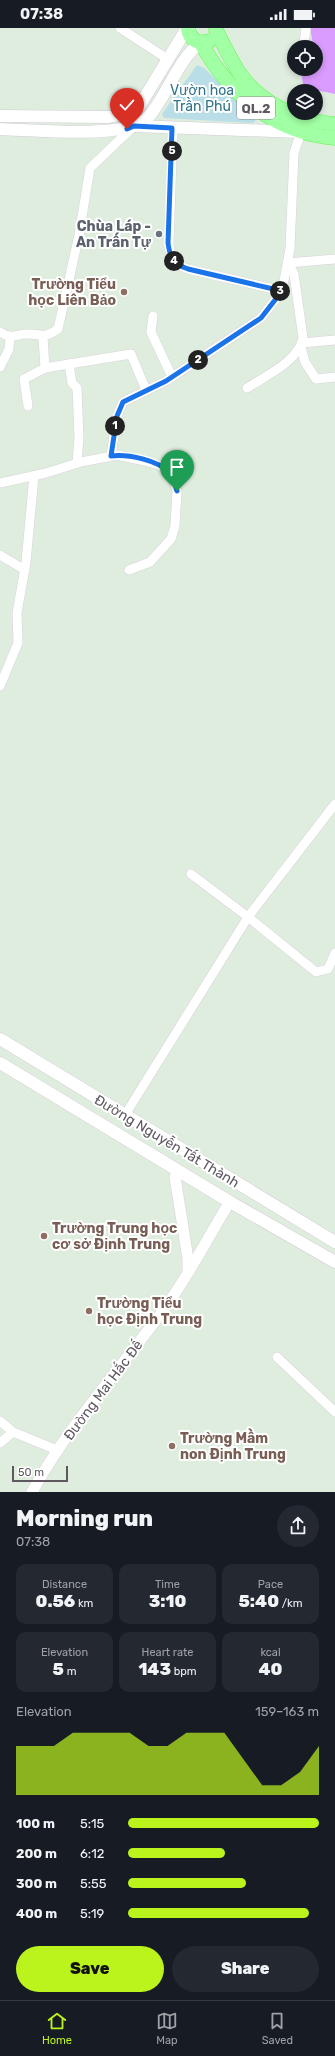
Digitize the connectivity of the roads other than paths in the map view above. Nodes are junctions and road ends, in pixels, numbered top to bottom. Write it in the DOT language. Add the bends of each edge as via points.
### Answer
graph roads {
  1 [pos="120,28"];
  2 [pos="188,28"];
  3 [pos="306,28"];
  4 [pos="216,29"];
  5 [pos="304,40"];
  6 [pos="201,43"];
  7 [pos="169,60"];
  8 [pos="137,108"];
  9 [pos="0,116"];
  10 [pos="335,124"];
  11 [pos="134,126"];
  12 [pos="172,128"];
  13 [pos="0,129"];
  14 [pos="301,132"];
  15 [pos="335,138"];
  16 [pos="335,259"];
  17 [pos="288,263"];
  18 [pos="282,291"];
  19 [pos="153,316"];
  20 [pos="0,332"];
  21 [pos="43,337"];
  22 [pos="10,338"];
  23 [pos="335,340"];
  24 [pos="301,345"];
  25 [pos="68,364"];
  26 [pos="0,367"];
  27 [pos="46,368"];
  28 [pos="172,377"];
  29 [pos="335,377"];
  30 [pos="247,388"];
  31 [pos="146,390"];
  32 [pos="28,406"];
  33 [pos="111,456"];
  34 [pos="77,463"];
  35 [pos="34,476"];
  36 [pos="0,483"];
  37 [pos="0,555"];
  38 [pos="25,570"];
  39 [pos="129,570"];
  40 [pos="0,686"];
  41 [pos="335,804"];
  42 [pos="191,874"];
  43 [pos="248,917"];
  44 [pos="335,952"];
  45 [pos="0,1040"];
  46 [pos="0,1062"];
  47 [pos="125,1115"];
  48 [pos="145,1128"];
  49 [pos="136,1145"];
  50 [pos="175,1177"];
  51 [pos="226,1208"];
  52 [pos="335,1233"];
  53 [pos="335,1242"];
  54 [pos="335,1262"];
  55 [pos="335,1270"];
  56 [pos="188,1272"];
  57 [pos="277,1357"];
  58 [pos="335,1412"];
  59 [pos="0,1421"];
  60 [pos="13,1432"];
  61 [pos="0,1443"];
  62 [pos="58,1450"];
  63 [pos="32,1492"];
  1 -- 7 [label="street"];
  2 -- 6 [label="main road, QL.2" via="192,38"];
  2 -- 7 [label="main road"];
  3 -- 5 [label="street"];
  4 -- 6 [label="main road, QL.2" via="211,39"];
  4 -- 10 [label="main road, QL.2" via="241,75 267,100 304,119"];
  6 -- 11 [label="main road" via="191,51 150,116"];
  6 -- 14 [label="main road, QL.2" via="222,74 247,101 270,118"];
  7 -- 8 [label="main road"];
  8 -- 9 [label="main road" via="109,116"];
  8 -- 11 [label="street"];
  11 -- 12 [label="main road"];
  11 -- 13 [label="main road" via="99,131"];
  11 -- 21 [label="street" via="90,168 62,319 58,329"];
  12 -- 14 [label="main road"];
  12 -- 18 [label="street" via="168,243 174,262 188,269"];
  14 -- 15 [label="main road, QL.2"];
  14 -- 17 [label="street" via="294,153"];
  16 -- 17 [label="street"];
  17 -- 18 [label="street"];
  17 -- 24 [label="street" via="294,274 303,338"];
  18 -- 28 [label="street" via="261,318"];
  19 -- 28 [label="street" via="151,332"];
  20 -- 22 [label="street"];
  21 -- 22 [label="street" via="28,334"];
  21 -- 27 [label="street"];
  22 -- 26 [label="street" via="9,349"];
  23 -- 24 [label="street"];
  24 -- 29 [label="street" via="305,362 316,379"];
  24 -- 30 [label="street" via="287,361"];
  25 -- 27 [label="street"];
  25 -- 31 [label="street" via="131,354"];
  25 -- 34 [label="street" via="72,383 77,388"];
  27 -- 32 [label="street" via="24,379"];
  28 -- 31 [label="street"];
  31 -- 33 [label="street" via="123,402 117,416"];
  33 -- 34 [label="street"];
  33 -- 39 [label="street" via="127,456 159,465 170,472 177,491 175,526 171,539 150,562"];
  34 -- 35 [label="street"];
  35 -- 36 [label="street"];
  35 -- 38 [label="street"];
  37 -- 38 [label="street"];
  38 -- 40 [label="street" via="17,613 18,643"];
  41 -- 43 [label="street"];
  42 -- 43 [label="street"];
  43 -- 44 [label="street" via="316,972 328,969"];
  43 -- 47 [label="street"];
  45 -- 47 [label="main road, Đường Nguyễn Tất Thành"];
  46 -- 49 [label="main road, Đường Nguyễn Tất Thành"];
  47 -- 48 [label="main road, Đường Nguyễn Tất Thành"];
  48 -- 52 [label="main road" via="192,1147"];
  48 -- 53 [label="main road, Đường Nguyễn Tất Thành"];
  49 -- 50 [label="main road"];
  49 -- 54 [label="main road, Đường Nguyễn Tất Thành"];
  50 -- 51 [label="main road"];
  50 -- 56 [label="street"];
  51 -- 55 [label="main road"];
  51 -- 56 [label="street, Đường Mai Hắc Đế"];
  56 -- 62 [label="street, Đường Mai Hắc Đế" via="163,1310"];
  57 -- 58 [label="street"];
  59 -- 60 [label="street"];
  60 -- 61 [label="street"];
  60 -- 62 [label="street"];
  62 -- 63 [label="street, Đường Mai Hắc Đế"];
}
